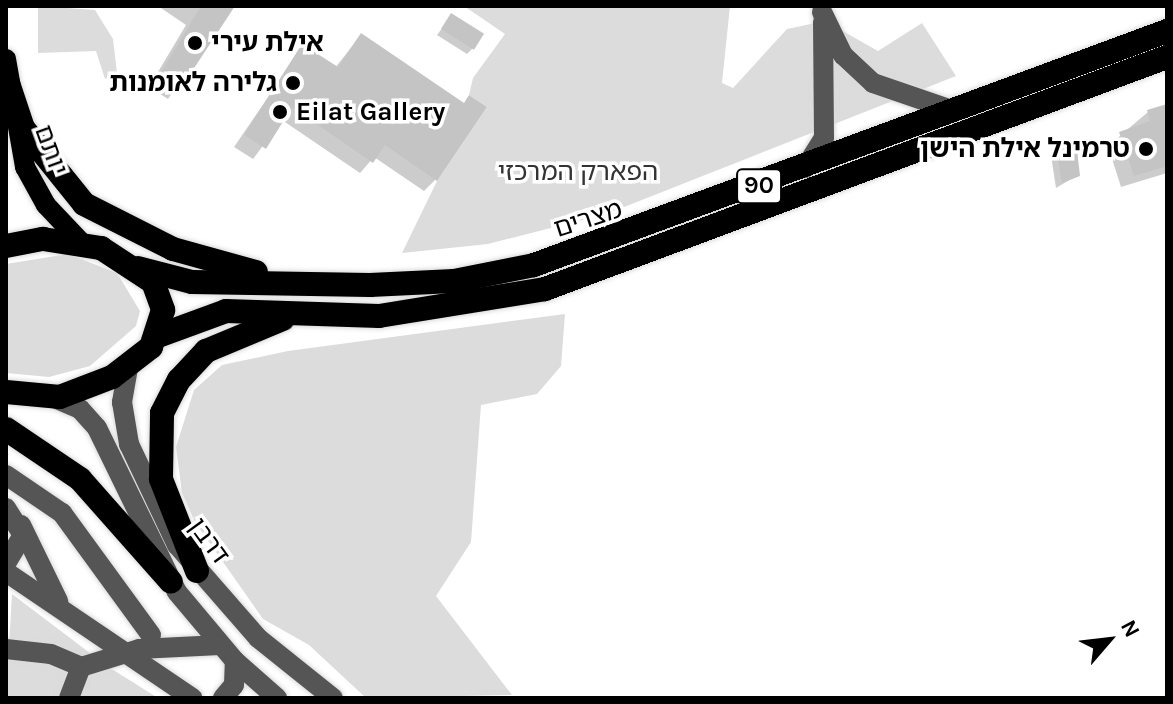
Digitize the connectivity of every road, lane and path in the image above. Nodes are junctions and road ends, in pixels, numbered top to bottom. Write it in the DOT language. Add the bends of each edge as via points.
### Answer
graph roads {
  1 [pos="822,9"];
  2 [pos="1167,31"];
  3 [pos="1167,57"];
  4 [pos="7,71"];
  5 [pos="956,111"];
  6 [pos="804,169"];
  7 [pos="81,242"];
  8 [pos="6,246"];
  9 [pos="138,268"];
  10 [pos="338,285"];
  11 [pos="346,316"];
  12 [pos="158,336"];
  13 [pos="128,368"];
  14 [pos="6,392"];
  15 [pos="52,397"];
  16 [pos="6,429"];
  17 [pos="6,475"];
  18 [pos="34,489"];
  19 [pos="12,515"];
  20 [pos="6,563"];
  21 [pos="197,571"];
  22 [pos="6,572"];
  23 [pos="171,582"];
  24 [pos="83,628"];
  25 [pos="151,635"];
  26 [pos="220,645"];
  27 [pos="6,649"];
  28 [pos="122,656"];
  29 [pos="235,661"];
  30 [pos="81,667"];
  31 [pos="69,698"];
  32 [pos="192,698"];
  33 [pos="223,698"];
  34 [pos="277,698"];
  35 [pos="333,698"];
  1 -- 5 [label="street" via="843,55 873,83"];
  1 -- 6 [label="street" via="824,137"];
  2 -- 5 [label="highway, מצרים / 90"];
  3 -- 11 [label="highway, מצרים / 90" via="575,279 447,310"];
  4 -- 7 [label="main road, יותם" via="25,167 46,205"];
  4 -- 10 [label="highway" via="23,128 48,166 109,220 207,260"];
  5 -- 6 [label="highway, מצרים / 90"];
  6 -- 10 [label="highway, מצרים / 90" via="534,265 454,281"];
  7 -- 8 [label="highway, 90"];
  7 -- 9 [label="highway, 90"];
  9 -- 10 [label="highway, מצרים / 90" via="192,282"];
  9 -- 12 [label="highway" via="160,297"];
  11 -- 12 [label="highway, מצרים / 90" via="226,311"];
  11 -- 21 [label="highway" via="259,325 206,351 179,380 162,413 158,456 167,502"];
  12 -- 13 [label="highway, 90"];
  13 -- 15 [label="highway, 90"];
  13 -- 21 [label="street, דרבן" via="122,402 129,444 160,517"];
  14 -- 15 [label="highway, 90"];
  15 -- 23 [label="street, דרבן" via="80,409 97,428"];
  16 -- 23 [label="highway" via="80,479"];
  17 -- 18 [label="street"];
  18 -- 19 [label="street"];
  18 -- 25 [label="street" via="62,513"];
  19 -- 20 [label="street" via="21,544"];
  19 -- 24 [label="street" via="43,578"];
  21 -- 35 [label="street, דרבן" via="258,638"];
  22 -- 24 [label="street"];
  23 -- 26 [label="street, דרבן"];
  24 -- 28 [label="street"];
  26 -- 28 [label="street"];
  26 -- 29 [label="street, דרבן"];
  27 -- 30 [label="street" via="51,654"];
  28 -- 30 [label="street"];
  28 -- 32 [label="street"];
  29 -- 33 [label="street" via="234,685"];
  29 -- 34 [label="street, דרבן"];
  30 -- 31 [label="street"];
}
